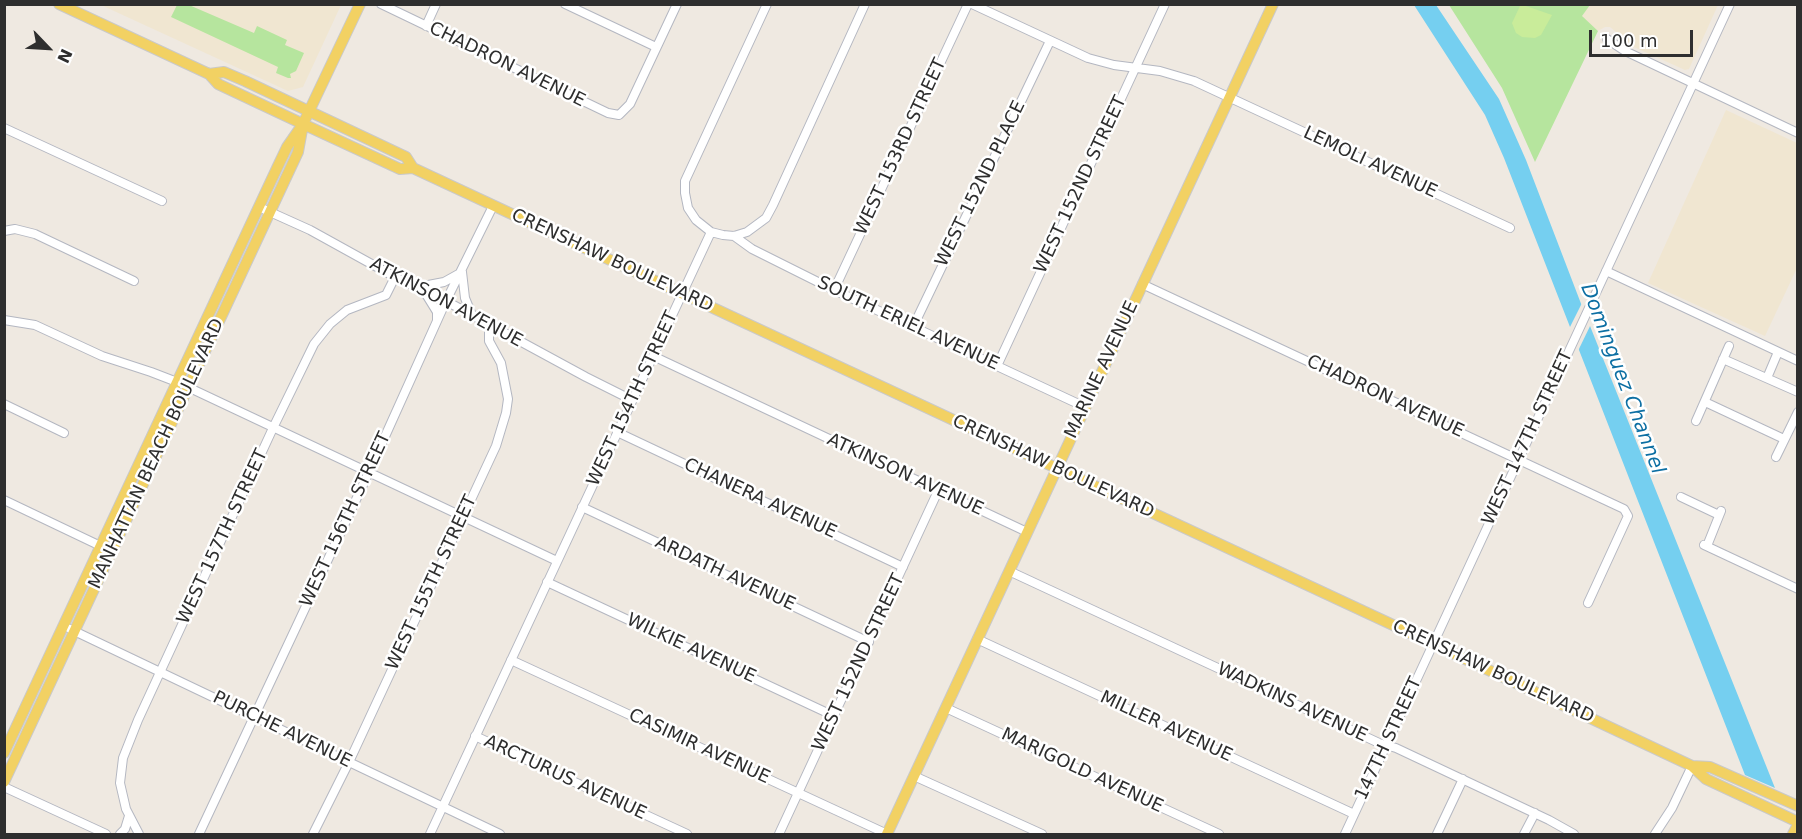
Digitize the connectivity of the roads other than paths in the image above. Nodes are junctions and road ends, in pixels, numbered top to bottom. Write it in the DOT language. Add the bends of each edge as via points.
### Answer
graph roads {
  1 [pos="59,4"];
  2 [pos="360,4"];
  3 [pos="381,4"];
  4 [pos="436,4"];
  5 [pos="565,4"];
  6 [pos="677,4"];
  7 [pos="767,4"];
  8 [pos="865,4"];
  9 [pos="970,4"];
  10 [pos="1165,4"];
  11 [pos="1273,4"];
  12 [pos="1730,4"];
  13 [pos="426,26"];
  14 [pos="1606,39"];
  15 [pos="1050,41"];
  16 [pos="656,47"];
  17 [pos="1136,69"];
  18 [pos="209,74"];
  19 [pos="1693,84"];
  20 [pos="1229,98"];
  21 [pos="309,111"];
  22 [pos="303,124"];
  23 [pos="4,128"];
  24 [pos="1797,133"];
  25 [pos="413,168"];
  26 [pos="162,201"];
  27 [pos="494,206"];
  28 [pos="259,207"];
  29 [pos="270,211"];
  30 [pos="1510,228"];
  31 [pos="4,231"];
  32 [pos="711,232"];
  33 [pos="734,236"];
  34 [pos="1606,271"];
  35 [pos="462,272"];
  36 [pos="395,277"];
  37 [pos="134,281"];
  38 [pos="1143,284"];
  39 [pos="420,289"];
  40 [pos="834,290"];
  41 [pos="682,293"];
  42 [pos="446,301"];
  43 [pos="472,316"];
  44 [pos="4,320"];
  45 [pos="437,321"];
  46 [pos="489,325"];
  47 [pos="913,327"];
  48 [pos="1729,346"];
  49 [pos="1779,352"];
  50 [pos="652,356"];
  51 [pos="1723,359"];
  52 [pos="1797,361"];
  53 [pos="997,366"];
  54 [pos="1767,378"];
  55 [pos="177,382"];
  56 [pos="188,387"];
  57 [pos="1797,392"];
  58 [pos="632,400"];
  59 [pos="1705,402"];
  60 [pos="4,404"];
  61 [pos="1085,407"];
  62 [pos="1797,412"];
  63 [pos="1696,421"];
  64 [pos="273,428"];
  65 [pos="617,432"];
  66 [pos="64,433"];
  67 [pos="1784,439"];
  68 [pos="1776,457"];
  69 [pos="1519,459"];
  70 [pos="1056,469"];
  71 [pos="369,472"];
  72 [pos="938,491"];
  73 [pos="1681,497"];
  74 [pos="4,500"];
  75 [pos="582,507"];
  76 [pos="462,517"];
  77 [pos="1027,532"];
  78 [pos="106,548"];
  79 [pos="557,561"];
  80 [pos="903,567"];
  81 [pos="1009,571"];
  82 [pos="547,582"];
  83 [pos="1797,589"];
  84 [pos="1588,603"];
  85 [pos="69,629"];
  86 [pos="977,639"];
  87 [pos="869,642"];
  88 [pos="1433,644"];
  89 [pos="511,660"];
  90 [pos="161,672"];
  91 [pos="946,708"];
  92 [pos="834,716"];
  93 [pos="254,717"];
  94 [pos="476,736"];
  95 [pos="1387,746"];
  96 [pos="4,753"];
  97 [pos="349,762"];
  98 [pos="1692,766"];
  99 [pos="914,776"];
  100 [pos="1462,779"];
  101 [pos="4,782"];
  102 [pos="4,787"];
  103 [pos="798,793"];
  104 [pos="1797,806"];
  105 [pos="443,807"];
  106 [pos="1534,813"];
  107 [pos="1354,814"];
  108 [pos="129,816"];
  109 [pos="1797,823"];
  110 [pos="106,834"];
  111 [pos="120,834"];
  112 [pos="139,834"];
  113 [pos="200,834"];
  114 [pos="313,834"];
  115 [pos="430,834"];
  116 [pos="500,834"];
  117 [pos="687,834"];
  118 [pos="779,834"];
  119 [pos="887,834"];
  120 [pos="1042,834"];
  121 [pos="1219,834"];
  122 [pos="1345,834"];
  123 [pos="1437,834"];
  124 [pos="1524,834"];
  125 [pos="1574,834"];
  126 [pos="1655,834"];
  127 [pos="1793,834"];
  1 -- 18 [label="main road, CRENSHAW BOULEVARD"];
  2 -- 21 [label="main road, MANHATTAN BEACH BOULEVARD"];
  3 -- 13 [label="street, CHADRON AVENUE"];
  4 -- 13 [label="street"];
  5 -- 16 [label="street"];
  6 -- 16 [label="street"];
  7 -- 32 [label="street" via="685,182 688,208"];
  8 -- 33 [label="street" via="773,206 756,227"];
  9 -- 15 [label="street, LEMOLI AVENUE"];
  9 -- 40 [label="street, WEST 153RD STREET"];
  10 -- 17 [label="street, WEST 152ND STREET"];
  11 -- 20 [label="main road, MARINE AVENUE"];
  12 -- 19 [label="street, WEST 147TH STREET"];
  13 -- 16 [label="street, CHADRON AVENUE" via="619,115 630,104"];
  14 -- 19 [label="street"];
  15 -- 17 [label="street, LEMOLI AVENUE" via="1094,60"];
  15 -- 47 [label="street, WEST 152ND PLACE"];
  17 -- 20 [label="street, LEMOLI AVENUE" via="1183,77"];
  17 -- 53 [label="street, WEST 152ND STREET"];
  18 -- 21 [label="main road, CRENSHAW BOULEVARD" via="224,72"];
  18 -- 22 [label="main road, CRENSHAW BOULEVARD" via="218,84"];
  19 -- 24 [label="street"];
  19 -- 34 [label="street, WEST 147TH STREET"];
  20 -- 30 [label="street, LEMOLI AVENUE"];
  20 -- 38 [label="main road, MARINE AVENUE"];
  21 -- 22 [label="main road, MANHATTAN BEACH BOULEVARD"];
  21 -- 25 [label="main road, CRENSHAW BOULEVARD" via="406,157"];
  22 -- 25 [label="main road, CRENSHAW BOULEVARD" via="400,169"];
  22 -- 28 [label="main road, MANHATTAN BEACH BOULEVARD" via="287,147"];
  22 -- 29 [label="main road, MANHATTAN BEACH BOULEVARD" via="298,152"];
  23 -- 26 [label="street"];
  25 -- 27 [label="main road, CRENSHAW BOULEVARD"];
  27 -- 35 [label="street, WEST 156TH STREET"];
  27 -- 41 [label="main road, CRENSHAW BOULEVARD"];
  28 -- 29 [label="street, ATKINSON AVENUE"];
  28 -- 55 [label="main road, MANHATTAN BEACH BOULEVARD"];
  29 -- 36 [label="street, ATKINSON AVENUE"];
  29 -- 56 [label="main road, MANHATTAN BEACH BOULEVARD"];
  31 -- 37 [label="street" via="15,229 35,234"];
  32 -- 33 [label="street"];
  32 -- 41 [label="street, WEST 154TH STREET"];
  33 -- 40 [label="street, SOUTH ERIEL AVENUE"];
  34 -- 49 [label="street"];
  34 -- 69 [label="street, WEST 147TH STREET"];
  35 -- 39 [label="street"];
  35 -- 42 [label="street, WEST 156TH STREET"];
  35 -- 43 [label="street"];
  36 -- 39 [label="street, ATKINSON AVENUE"];
  36 -- 64 [label="street, WEST 157TH STREET" via="386,295 347,310 321,334"];
  38 -- 61 [label="main road, MARINE AVENUE"];
  38 -- 69 [label="street, CHADRON AVENUE"];
  39 -- 42 [label="street, ATKINSON AVENUE"];
  39 -- 45 [label="street" via="437,312"];
  40 -- 47 [label="street, SOUTH ERIEL AVENUE"];
  41 -- 50 [label="street, WEST 154TH STREET"];
  41 -- 70 [label="main road, CRENSHAW BOULEVARD"];
  42 -- 43 [label="street, ATKINSON AVENUE"];
  42 -- 45 [label="street, WEST 156TH STREET"];
  43 -- 46 [label="street, ATKINSON AVENUE"];
  44 -- 55 [label="street" via="35,325 102,356"];
  45 -- 71 [label="street, WEST 156TH STREET"];
  46 -- 58 [label="street, ATKINSON AVENUE"];
  46 -- 76 [label="street, WEST 155TH STREET" via="489,341 501,363 508,399 496,446"];
  47 -- 53 [label="street, SOUTH ERIEL AVENUE"];
  48 -- 51 [label="street"];
  49 -- 52 [label="street"];
  49 -- 54 [label="street"];
  50 -- 58 [label="street, WEST 154TH STREET"];
  50 -- 72 [label="street, ATKINSON AVENUE"];
  51 -- 54 [label="street"];
  51 -- 59 [label="street"];
  53 -- 61 [label="street, SOUTH ERIEL AVENUE"];
  54 -- 57 [label="street"];
  55 -- 56 [label="street"];
  55 -- 78 [label="main road, MANHATTAN BEACH BOULEVARD"];
  56 -- 64 [label="street"];
  56 -- 78 [label="main road, MANHATTAN BEACH BOULEVARD"];
  58 -- 65 [label="street, WEST 154TH STREET"];
  59 -- 63 [label="street"];
  59 -- 67 [label="street"];
  60 -- 66 [label="street"];
  61 -- 70 [label="main road, MARINE AVENUE"];
  62 -- 67 [label="street"];
  64 -- 71 [label="street"];
  64 -- 90 [label="street, WEST 157TH STREET"];
  65 -- 75 [label="street, WEST 154TH STREET"];
  65 -- 80 [label="street, CHANERA AVENUE"];
  67 -- 68 [label="street"];
  69 -- 84 [label="street, CHADRON AVENUE" via="1624,509 1628,516"];
  69 -- 88 [label="street, WEST 147TH STREET"];
  70 -- 77 [label="main road, MARINE AVENUE"];
  70 -- 88 [label="main road, CRENSHAW BOULEVARD"];
  71 -- 76 [label="street"];
  71 -- 93 [label="street, WEST 156TH STREET"];
  72 -- 77 [label="street, ATKINSON AVENUE"];
  72 -- 80 [label="street, WEST 152ND STREET"];
  73 -- 83 [label="street" via="1720,513 1706,546"];
  74 -- 78 [label="street"];
  75 -- 79 [label="street, WEST 154TH STREET"];
  75 -- 87 [label="street, ARDATH AVENUE"];
  76 -- 79 [label="street"];
  76 -- 97 [label="street, WEST 155TH STREET"];
  77 -- 81 [label="main road, MARINE AVENUE"];
  78 -- 85 [label="main road, MANHATTAN BEACH BOULEVARD"];
  79 -- 82 [label="street, WEST 154TH STREET"];
  80 -- 87 [label="street, WEST 152ND STREET"];
  81 -- 86 [label="main road, MARINE AVENUE"];
  81 -- 95 [label="street, WADKINS AVENUE"];
  82 -- 89 [label="street, WEST 154TH STREET"];
  82 -- 92 [label="street, WILKIE AVENUE"];
  85 -- 90 [label="street, PURCHE AVENUE"];
  85 -- 96 [label="main road, MANHATTAN BEACH BOULEVARD"];
  85 -- 101 [label="main road, MANHATTAN BEACH BOULEVARD"];
  86 -- 91 [label="main road, MARINE AVENUE"];
  86 -- 107 [label="street, MILLER AVENUE"];
  87 -- 92 [label="street, WEST 152ND STREET"];
  88 -- 95 [label="street, 147TH STREET"];
  88 -- 98 [label="main road, CRENSHAW BOULEVARD"];
  89 -- 94 [label="street, WEST 154TH STREET"];
  89 -- 103 [label="street, CASIMIR AVENUE"];
  90 -- 93 [label="street, PURCHE AVENUE"];
  90 -- 108 [label="street, WEST 157TH STREET" via="123,758 120,783"];
  91 -- 99 [label="main road, MARINE AVENUE"];
  91 -- 121 [label="street, MARIGOLD AVENUE"];
  92 -- 103 [label="street, WEST 152ND STREET"];
  93 -- 97 [label="street, PURCHE AVENUE"];
  93 -- 113 [label="street, WEST 156TH STREET"];
  94 -- 105 [label="street, WEST 154TH STREET"];
  94 -- 117 [label="street, ARCTURUS AVENUE"];
  95 -- 100 [label="street, WADKINS AVENUE"];
  95 -- 107 [label="street, 147TH STREET"];
  97 -- 105 [label="street, PURCHE AVENUE"];
  97 -- 114 [label="street, WEST 155TH STREET"];
  98 -- 104 [label="main road, CRENSHAW BOULEVARD" via="1710,767"];
  98 -- 109 [label="main road, CRENSHAW BOULEVARD" via="1706,779"];
  98 -- 126 [label="street"];
  99 -- 119 [label="main road, MARINE AVENUE"];
  99 -- 120 [label="street"];
  100 -- 106 [label="street, WADKINS AVENUE"];
  100 -- 123 [label="street"];
  102 -- 110 [label="street"];
  103 -- 118 [label="street, WEST 152ND STREET"];
  103 -- 119 [label="street, CASIMIR AVENUE"];
  105 -- 115 [label="street, WEST 154TH STREET"];
  105 -- 116 [label="street, PURCHE AVENUE"];
  106 -- 124 [label="street"];
  106 -- 125 [label="street, WADKINS AVENUE"];
  107 -- 122 [label="street, 147TH STREET"];
  108 -- 111 [label="street"];
  108 -- 112 [label="street, WEST 157TH STREET"];
  109 -- 127 [label="main road"];
}
